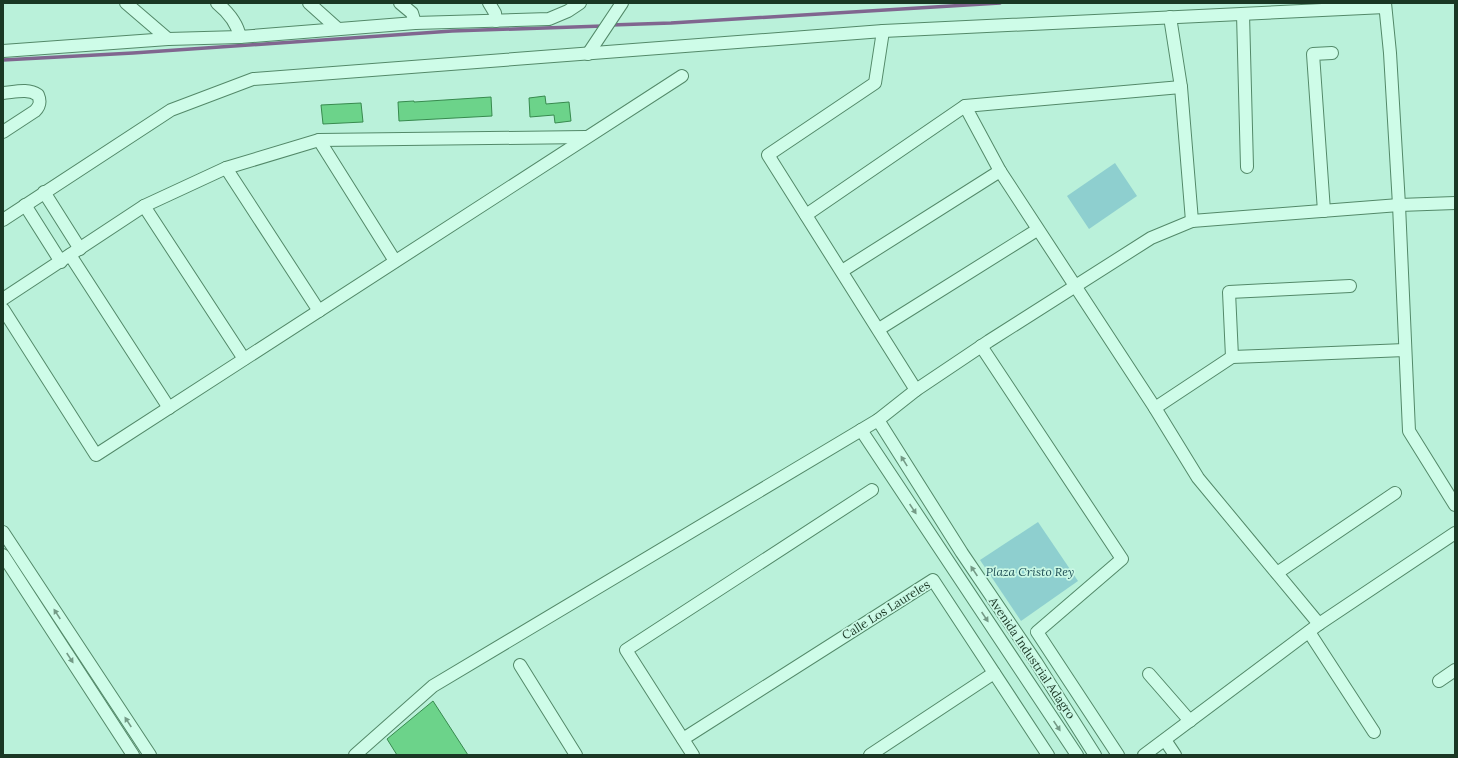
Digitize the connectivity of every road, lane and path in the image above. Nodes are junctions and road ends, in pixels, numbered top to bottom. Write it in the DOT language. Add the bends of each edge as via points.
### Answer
graph roads {
  1 [pos="126,3"];
  2 [pos="217,3"];
  3 [pos="309,3"];
  4 [pos="400,3"];
  5 [pos="488,3"];
  6 [pos="578,3"];
  7 [pos="622,3"];
  8 [pos="1385,5"];
  9 [pos="1243,14"];
  10 [pos="1170,17"];
  11 [pos="496,21"];
  12 [pos="415,23"];
  13 [pos="338,29"];
  14 [pos="883,32"];
  15 [pos="240,37"];
  16 [pos="168,39"];
  17 [pos="3,51"];
  18 [pos="1332,53"];
  19 [pos="588,54"];
  20 [pos="682,76"];
  21 [pos="1181,87"];
  22 [pos="3,93"];
  23 [pos="965,106"];
  24 [pos="3,132"];
  25 [pos="586,137"];
  26 [pos="320,140"];
  27 [pos="1247,167"];
  28 [pos="226,168"];
  29 [pos="1000,171"];
  30 [pos="44,192"];
  31 [pos="1455,203"];
  32 [pos="25,205"];
  33 [pos="1399,205"];
  34 [pos="144,206"];
  35 [pos="1324,211"];
  36 [pos="806,215"];
  37 [pos="3,220"];
  38 [pos="1192,221"];
  39 [pos="1037,230"];
  40 [pos="71,255"];
  41 [pos="395,261"];
  42 [pos="842,271"];
  43 [pos="1350,286"];
  44 [pos="1075,287"];
  45 [pos="3,299"];
  46 [pos="3,309"];
  47 [pos="319,310"];
  48 [pos="878,330"];
  49 [pos="982,346"];
  50 [pos="1404,350"];
  51 [pos="1232,357"];
  52 [pos="244,359"];
  53 [pos="916,390"];
  54 [pos="169,408"];
  55 [pos="1155,408"];
  56 [pos="878,420"];
  57 [pos="861,430"];
  58 [pos="872,490"];
  59 [pos="1395,493"];
  60 [pos="1455,505"];
  61 [pos="3,532"];
  62 [pos="1455,533"];
  63 [pos="3,555"];
  64 [pos="1277,573"];
  65 [pos="1320,624"];
  66 [pos="1309,632"];
  67 [pos="520,665"];
  68 [pos="1455,670"];
  69 [pos="994,673"];
  70 [pos="1149,674"];
  71 [pos="1439,681"];
  72 [pos="1190,721"];
  73 [pos="1374,732"];
  74 [pos="683,739"];
  75 [pos="1164,740"];
  76 [pos="133,755"];
  77 [pos="150,755"];
  78 [pos="355,755"];
  79 [pos="576,755"];
  80 [pos="693,755"];
  81 [pos="870,755"];
  82 [pos="1048,755"];
  83 [pos="1077,755"];
  84 [pos="1095,755"];
  85 [pos="1118,755"];
  86 [pos="1144,755"];
  87 [pos="1175,755"];
  1 -- 16 [label="street"];
  2 -- 15 [label="street" via="229,13"];
  3 -- 13 [label="street"];
  4 -- 12 [label="street" via="412,13"];
  5 -- 11 [label="street"];
  6 -- 11 [label="street" via="568,12 549,19"];
  7 -- 19 [label="street"];
  8 -- 9 [label="street"];
  8 -- 33 [label="street"];
  9 -- 10 [label="street"];
  9 -- 27 [label="street"];
  10 -- 14 [label="street"];
  10 -- 21 [label="street"];
  11 -- 12 [label="street"];
  12 -- 13 [label="street"];
  13 -- 15 [label="street"];
  14 -- 19 [label="street"];
  14 -- 36 [label="street" via="875,83 768,155"];
  15 -- 16 [label="street"];
  16 -- 17 [label="street"];
  18 -- 35 [label="street" via="1314,54"];
  19 -- 30 [label="street" via="253,79 171,110"];
  20 -- 25 [label="street"];
  21 -- 23 [label="street"];
  21 -- 38 [label="street"];
  22 -- 24 [label="street" via="28,91 38,95 40,102 35,111"];
  23 -- 29 [label="street"];
  23 -- 36 [label="street"];
  25 -- 26 [label="street"];
  25 -- 41 [label="street"];
  26 -- 28 [label="street"];
  26 -- 41 [label="street"];
  28 -- 34 [label="street"];
  28 -- 47 [label="street"];
  29 -- 39 [label="street"];
  29 -- 42 [label="street"];
  30 -- 32 [label="street"];
  30 -- 40 [label="street"];
  31 -- 33 [label="street"];
  32 -- 37 [label="street"];
  32 -- 40 [label="street"];
  33 -- 35 [label="street"];
  33 -- 50 [label="street"];
  34 -- 40 [label="street"];
  34 -- 52 [label="street"];
  35 -- 38 [label="street"];
  36 -- 42 [label="street"];
  38 -- 44 [label="street" via="1151,238"];
  39 -- 44 [label="street"];
  39 -- 48 [label="street"];
  40 -- 45 [label="street"];
  40 -- 54 [label="street"];
  41 -- 47 [label="street"];
  42 -- 48 [label="street"];
  43 -- 51 [label="street" via="1229,292"];
  44 -- 49 [label="street"];
  44 -- 55 [label="street"];
  46 -- 54 [label="street" via="96,455"];
  47 -- 52 [label="street"];
  48 -- 53 [label="street"];
  49 -- 53 [label="street"];
  49 -- 85 [label="street" via="1122,559 1037,632"];
  50 -- 51 [label="street"];
  50 -- 60 [label="street" via="1409,431"];
  51 -- 55 [label="street"];
  52 -- 54 [label="street"];
  53 -- 56 [label="street"];
  55 -- 64 [label="street" via="1198,478"];
  56 -- 57 [label="street"];
  84 -- 56 [label="street, Avenida Industrial Adagro, one-way"];
  57 -- 78 [label="street" via="433,686"];
  57 -- 83 [label="street, Avenida Industrial Adagro, one-way"];
  58 -- 74 [label="street" via="626,650"];
  59 -- 64 [label="street"];
  77 -- 61 [label="street, one-way"];
  62 -- 65 [label="street"];
  63 -- 76 [label="street, one-way"];
  64 -- 65 [label="street"];
  65 -- 66 [label="street"];
  66 -- 72 [label="street"];
  66 -- 73 [label="street"];
  67 -- 79 [label="street"];
  68 -- 71 [label="street"];
  69 -- 74 [label="street, Calle Los Laureles" via="933,580"];
  69 -- 81 [label="street"];
  69 -- 82 [label="street, Calle Los Laureles"];
  70 -- 72 [label="street"];
  72 -- 75 [label="street"];
  74 -- 80 [label="street"];
  75 -- 86 [label="street"];
  75 -- 87 [label="street"];
}
